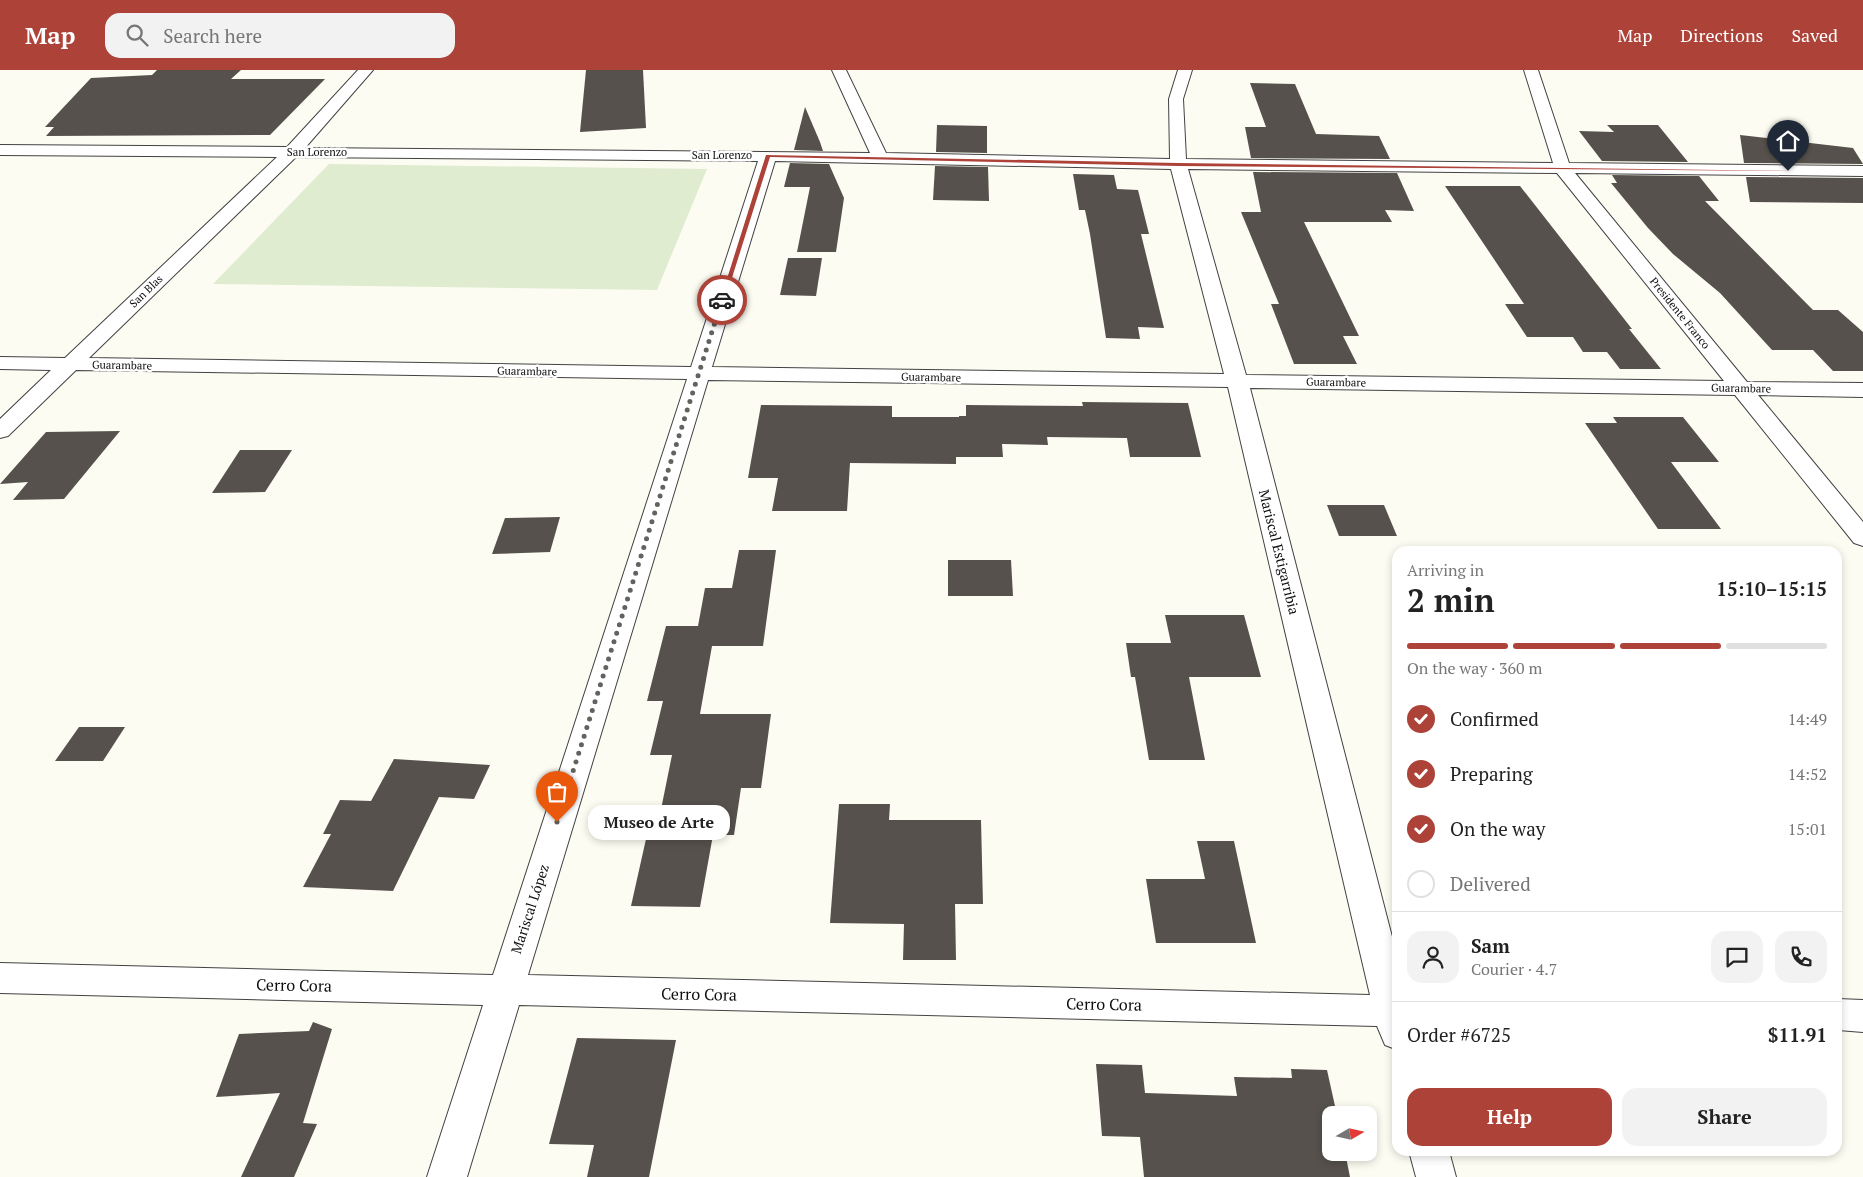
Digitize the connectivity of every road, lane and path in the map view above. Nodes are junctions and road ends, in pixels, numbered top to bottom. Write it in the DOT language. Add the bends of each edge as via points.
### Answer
graph roads {
  1 [pos="366,70"];
  2 [pos="839,70"];
  3 [pos="1185,70"];
  4 [pos="1532,70"];
  5 [pos="0,150"];
  6 [pos="292,152"];
  7 [pos="768,156"];
  8 [pos="880,158"];
  9 [pos="1178,164"];
  10 [pos="1563,169"];
  11 [pos="1863,171"];
  12 [pos="0,363"];
  13 [pos="69,364"];
  14 [pos="699,373"];
  15 [pos="1237,381"];
  16 [pos="1742,388"];
  17 [pos="1863,390"];
  18 [pos="0,431"];
  19 [pos="1863,538"];
  20 [pos="0,978"];
  21 [pos="504,990"];
  22 [pos="1392,1007"];
  23 [pos="1842,1015"];
  24 [pos="1863,1016"];
  25 [pos="1392,1019"];
  26 [pos="1430,1156"];
  27 [pos="447,1177"];
  28 [pos="1436,1177"];
  1 -- 6 [label="street, San Blas"];
  2 -- 8 [label="street"];
  3 -- 9 [label="street, Mariscal Estigarribia" via="1176,98"];
  4 -- 10 [label="street, Presidente Franco"];
  5 -- 6 [label="street, San Lorenzo"];
  6 -- 7 [label="street, San Lorenzo"];
  6 -- 13 [label="street, San Blas"];
  7 -- 8 [label="street, San Lorenzo"];
  7 -- 14 [label="street, Mariscal López"];
  8 -- 9 [label="street, San Lorenzo"];
  9 -- 10 [label="street, San Lorenzo"];
  9 -- 15 [label="street, Mariscal Estigarribia"];
  10 -- 11 [label="street, San Lorenzo"];
  10 -- 16 [label="street, Presidente Franco"];
  12 -- 13 [label="street, Guarambare"];
  13 -- 14 [label="street, Guarambare"];
  13 -- 18 [label="street, San Blas"];
  14 -- 15 [label="street, Guarambare"];
  14 -- 21 [label="street, Mariscal López"];
  15 -- 16 [label="street, Guarambare"];
  15 -- 22 [label="street, Mariscal Estigarribia"];
  16 -- 17 [label="street, Guarambare"];
  16 -- 19 [label="street, Presidente Franco"];
  20 -- 21 [label="street, Cerro Cora"];
  21 -- 25 [label="street, Cerro Cora"];
  21 -- 27 [label="street, Mariscal López"];
  23 -- 24 [label="street"];
  26 -- 28 [label="street"];
}
